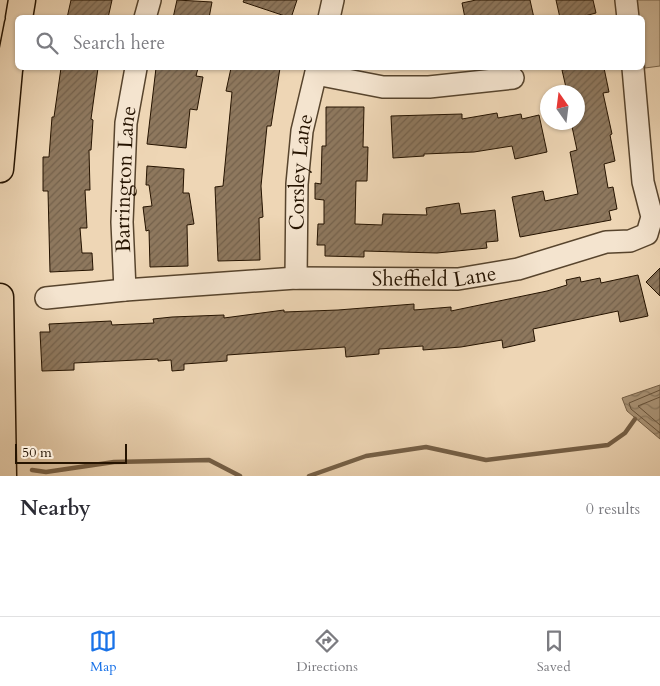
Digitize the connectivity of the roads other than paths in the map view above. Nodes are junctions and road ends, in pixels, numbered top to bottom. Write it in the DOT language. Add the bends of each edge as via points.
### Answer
graph roads {
  1 [pos="22,0"];
  2 [pos="150,0"];
  3 [pos="333,0"];
  4 [pos="626,0"];
  5 [pos="20,15"];
  6 [pos="146,15"];
  7 [pos="330,15"];
  8 [pos="628,15"];
  9 [pos="15,39"];
  10 [pos="136,70"];
  11 [pos="633,70"];
  12 [pos="317,71"];
  13 [pos="514,78"];
  14 [pos="0,169"];
  15 [pos="296,278"];
  16 [pos="125,290"];
  17 [pos="0,297"];
  18 [pos="46,298"];
  19 [pos="0,308"];
  20 [pos="3,476"];
  21 [pos="14,476"];
  1 -- 5 [label="main road"];
  2 -- 6 [label="street"];
  3 -- 7 [label="street"];
  4 -- 8 [label="street"];
  9 -- 14 [label="main road"];
  10 -- 16 [label="street, Barrington Lane" via="126,123 122,222"];
  11 -- 15 [label="street, Sheffield Lane" via="643,182 652,217 647,234 630,241 606,242 518,269 458,279"];
  12 -- 13 [label="street" via="383,86 429,87"];
  12 -- 15 [label="street, Corsley Lane" via="302,131 296,184"];
  15 -- 16 [label="street, Sheffield Lane"];
  16 -- 18 [label="street, Sheffield Lane"];
  17 -- 19 [label="main road"];
  19 -- 20 [label="main road"];
  19 -- 21 [label="main road" via="12,327"];
}
